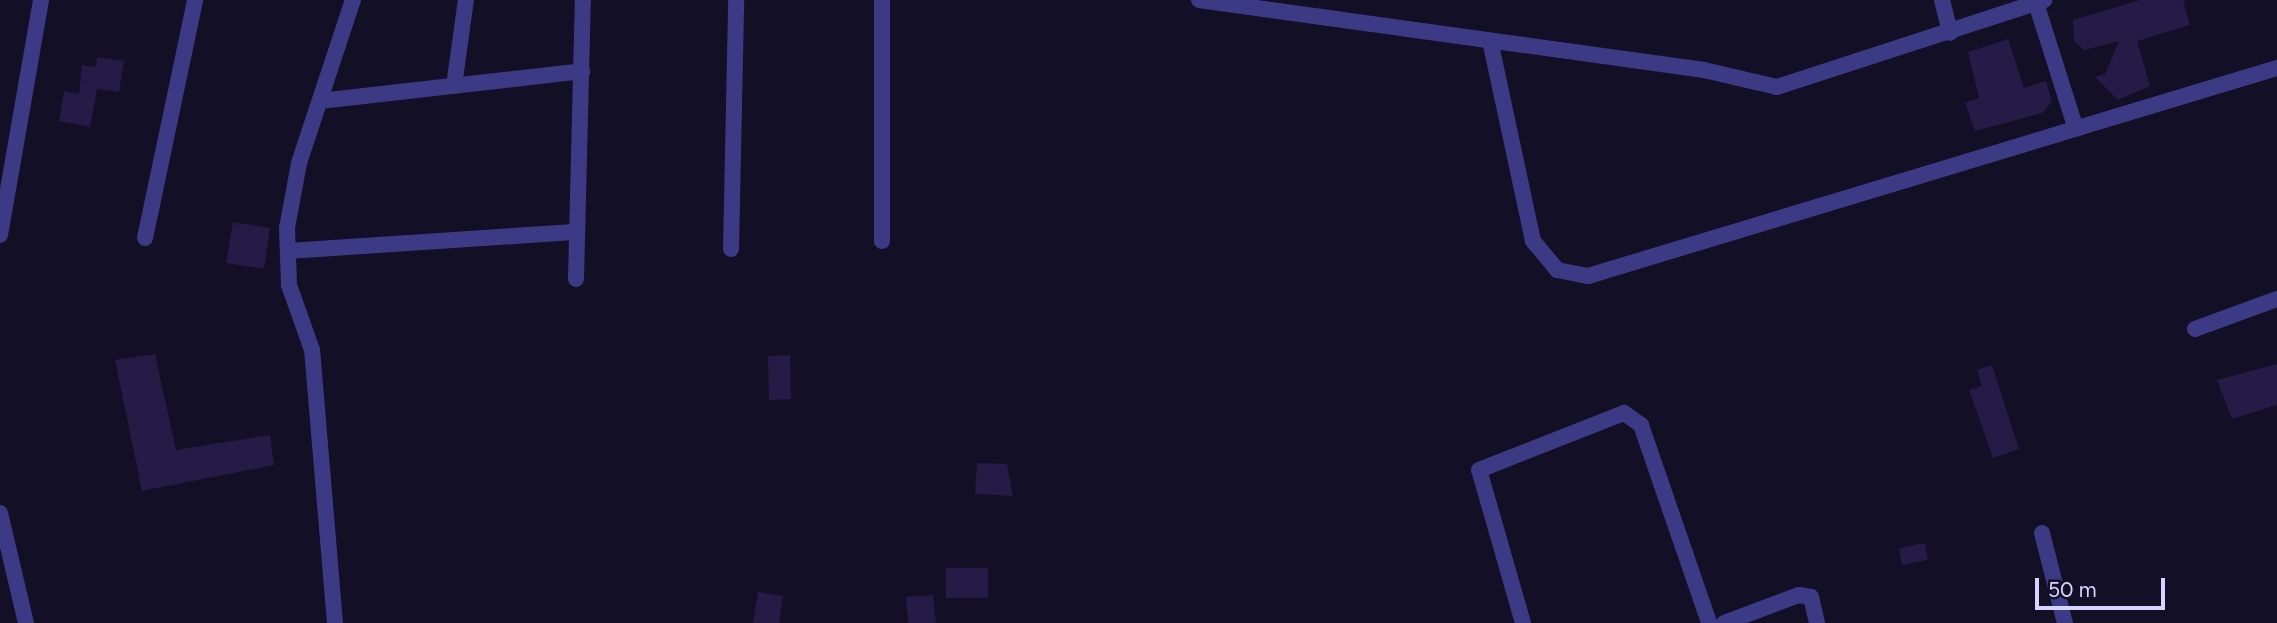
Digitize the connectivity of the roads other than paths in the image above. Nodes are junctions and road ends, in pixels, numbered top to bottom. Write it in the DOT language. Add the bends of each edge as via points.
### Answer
graph roads {
  1 [pos="41,0"];
  2 [pos="195,0"];
  3 [pos="353,0"];
  4 [pos="466,0"];
  5 [pos="583,0"];
  6 [pos="736,0"];
  7 [pos="881,0"];
  8 [pos="1199,0"];
  9 [pos="1942,0"];
  10 [pos="2040,1"];
  11 [pos="1950,33"];
  12 [pos="1491,45"];
  13 [pos="2277,68"];
  14 [pos="582,71"];
  15 [pos="454,86"];
  16 [pos="320,101"];
  17 [pos="2076,129"];
  18 [pos="577,232"];
  19 [pos="0,235"];
  20 [pos="145,238"];
  21 [pos="882,241"];
  22 [pos="731,249"];
  23 [pos="288,251"];
  24 [pos="576,279"];
  25 [pos="2277,299"];
  26 [pos="2195,329"];
  27 [pos="0,513"];
  28 [pos="2042,533"];
  29 [pos="26,623"];
  30 [pos="335,623"];
  31 [pos="1523,623"];
  32 [pos="1709,623"];
  33 [pos="1724,623"];
  34 [pos="1817,623"];
  35 [pos="2065,623"];
  1 -- 19 [label="street"];
  2 -- 20 [label="street"];
  3 -- 16 [label="street"];
  4 -- 15 [label="street"];
  5 -- 14 [label="street"];
  6 -- 22 [label="street"];
  7 -- 21 [label="street"];
  8 -- 12 [label="street"];
  9 -- 11 [label="street"];
  10 -- 11 [label="street"];
  10 -- 17 [label="street"];
  11 -- 12 [label="street" via="1777,87 1704,70"];
  12 -- 17 [label="street" via="1533,241 1557,270 1588,276"];
  13 -- 17 [label="street"];
  14 -- 15 [label="street"];
  14 -- 18 [label="street"];
  15 -- 16 [label="street"];
  16 -- 23 [label="street" via="299,163"];
  18 -- 23 [label="street"];
  18 -- 24 [label="street"];
  23 -- 30 [label="street" via="289,285 312,350"];
  25 -- 26 [label="street"];
  27 -- 29 [label="street"];
  28 -- 35 [label="street"];
  31 -- 32 [label="street" via="1479,470 1624,413 1634,414 1641,425"];
  33 -- 34 [label="street" via="1799,595 1811,597"];
}
